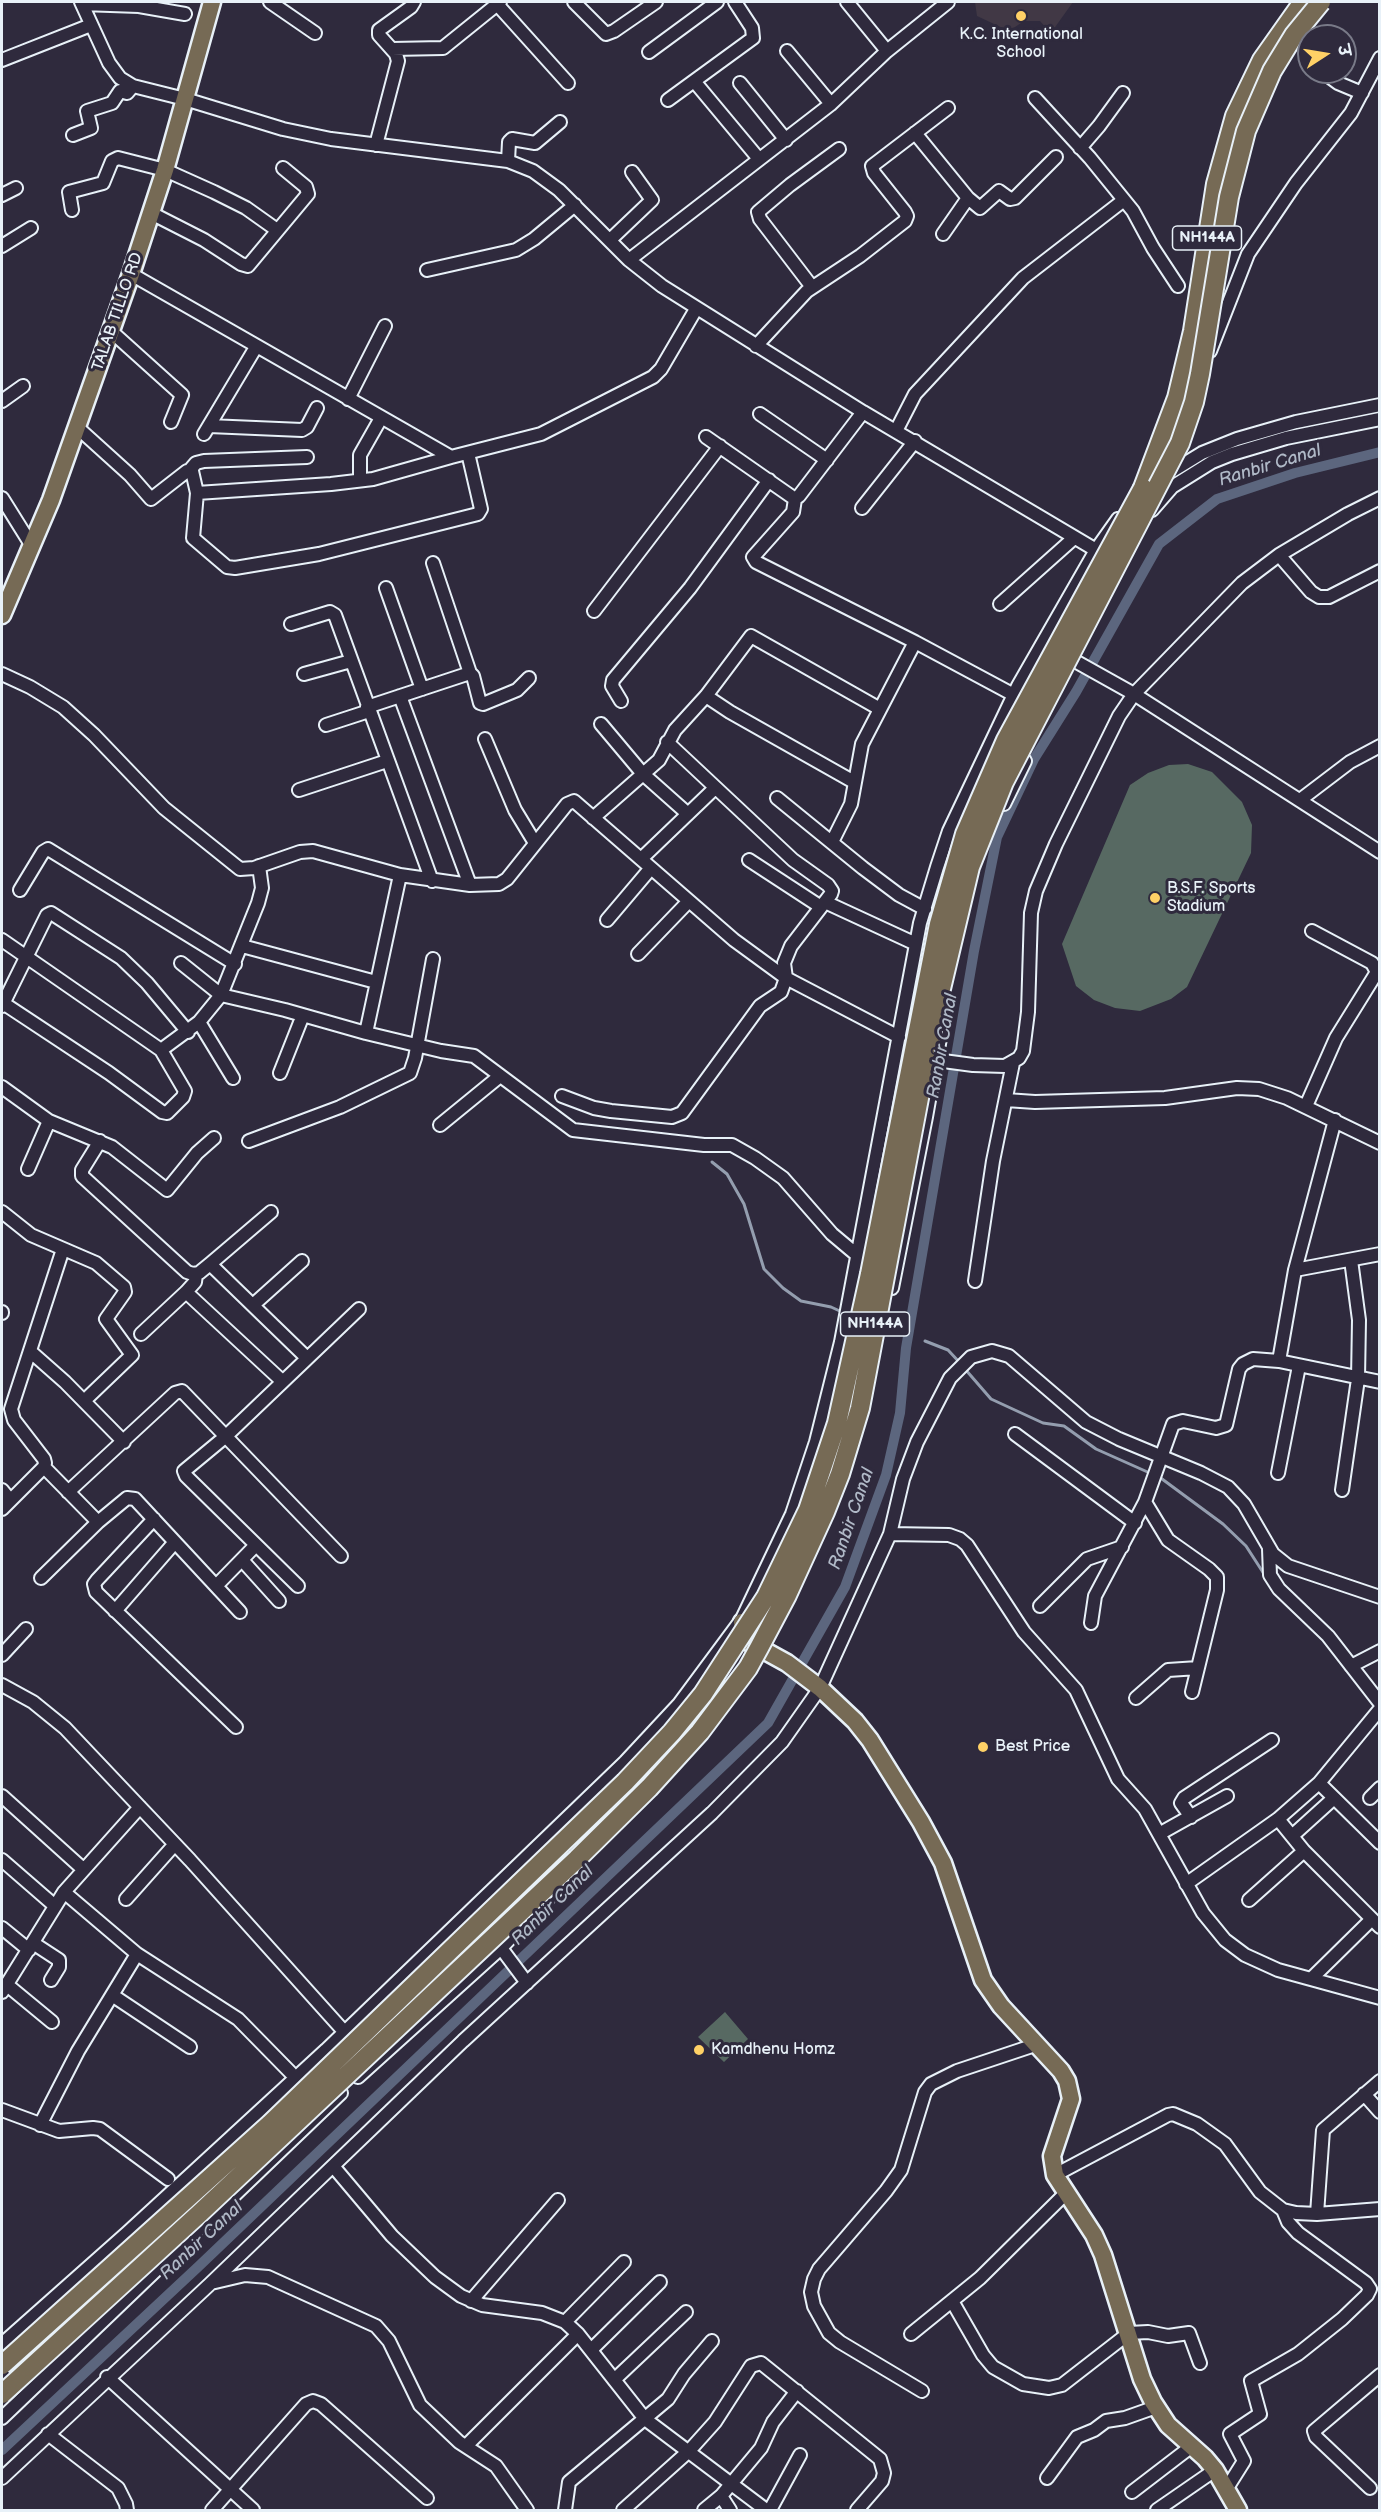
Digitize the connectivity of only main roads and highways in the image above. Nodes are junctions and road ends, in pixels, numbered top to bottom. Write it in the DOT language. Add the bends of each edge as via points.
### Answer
graph roads {
  1 [pos="212,2"];
  2 [pos="1303,2"];
  3 [pos="1321,2"];
  4 [pos="2,615"];
  5 [pos="742,1619"];
  6 [pos="2,2365"];
  7 [pos="2,2394"];
  8 [pos="1238,2511"];
  1 -- 4 [label="main road, TALAB TILLO RD" via="165,170 112,332 78,428"];
  2 -- 6 [label="highway, NH144A, bridge" via="1262,60 1235,116 1216,184 1193,330 1177,398 1160,447 1143,488 1006,740 965,834 939,924 837,1423 808,1510 766,1597 703,1694 625,1782 270,2124"];
  3 -- 7 [label="highway, NH144A, bridge" via="1272,71 1246,131 1229,197 1198,383 1180,443 1004,782 970,867 935,1014 860,1408 825,1512 755,1655 700,1732 577,1860"];
  5 -- 8 [label="main road" via="747,1641 816,1685 870,1740 921,1822 949,1879 983,1980 1001,2006 1062,2071 1070,2091 1068,2110 1052,2156 1055,2175 1103,2255 1142,2379 1156,2407 1168,2425 1215,2470"];
}
